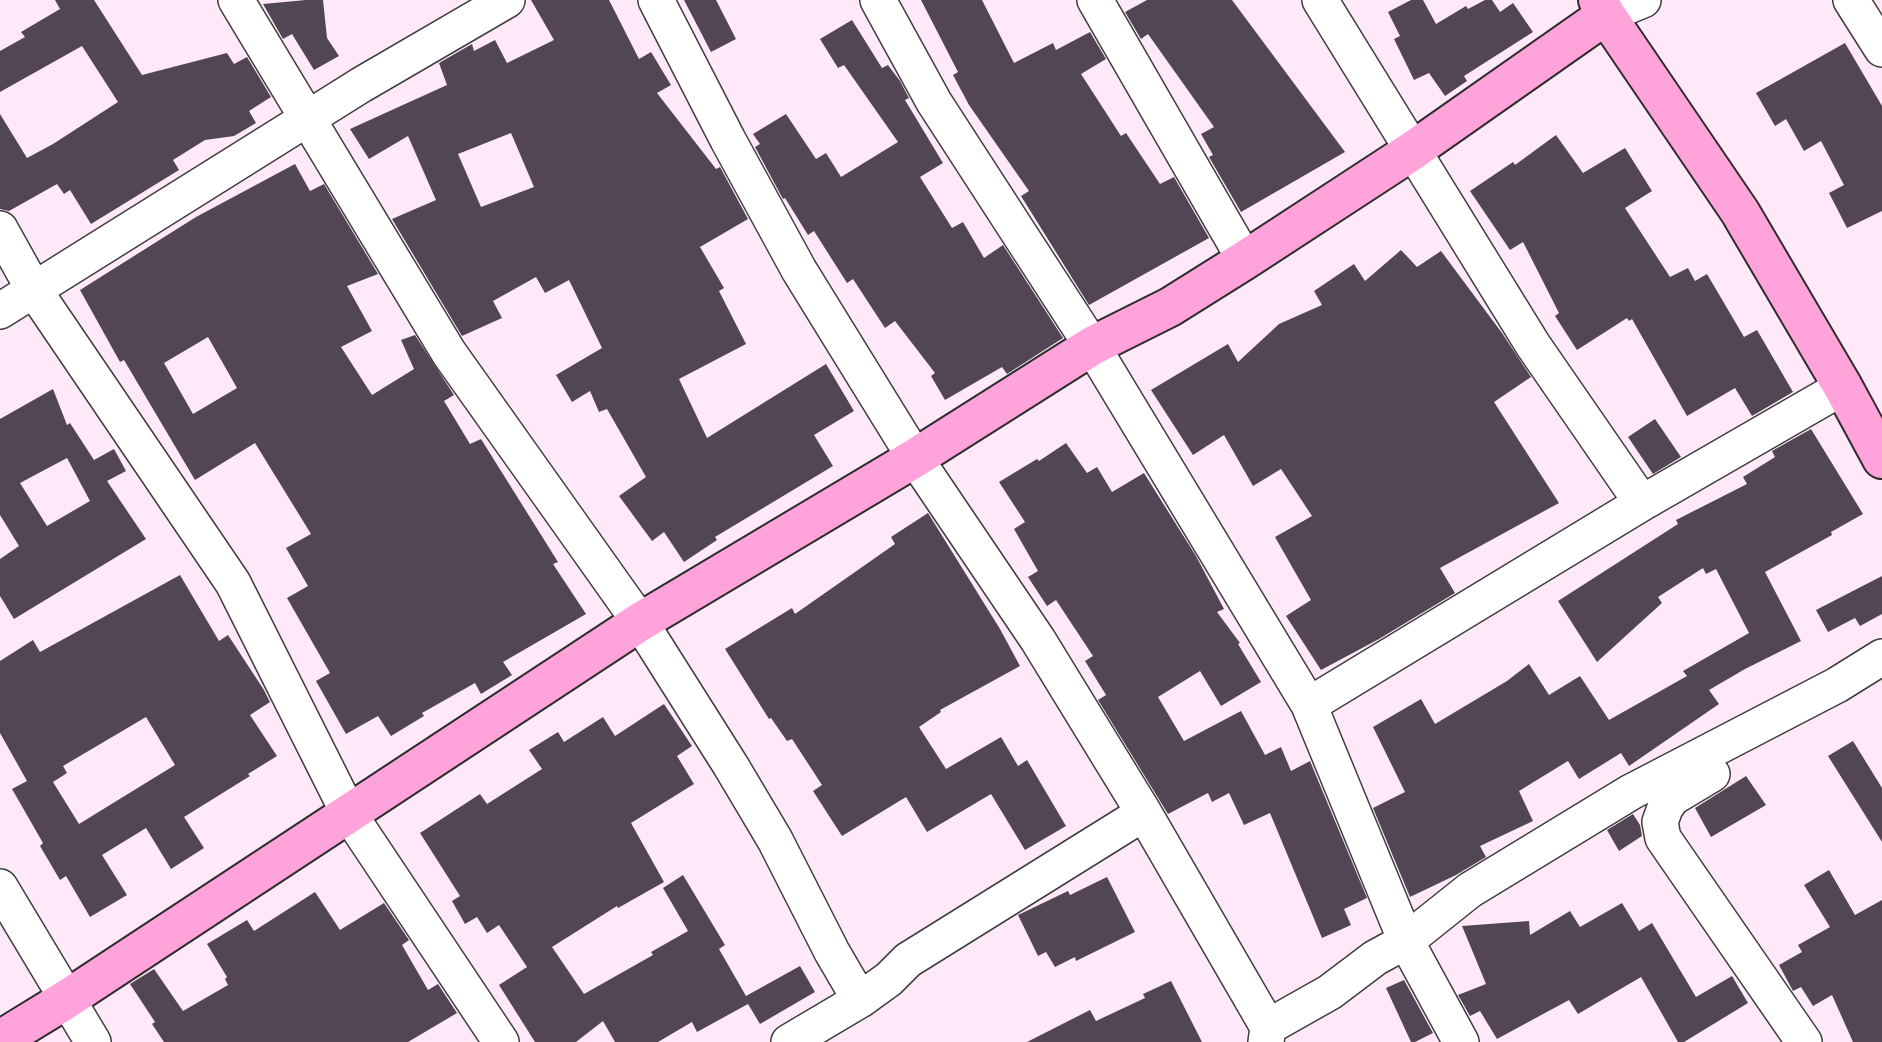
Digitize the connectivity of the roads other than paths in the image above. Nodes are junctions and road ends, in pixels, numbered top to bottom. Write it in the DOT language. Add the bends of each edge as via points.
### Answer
graph roads {
  1 [pos="236,0"];
  2 [pos="507,0"];
  3 [pos="656,0"];
  4 [pos="878,0"];
  5 [pos="1095,0"];
  6 [pos="1320,0"];
  7 [pos="1643,0"];
  8 [pos="1852,0"];
  9 [pos="1602,8"];
  10 [pos="1882,49"];
  11 [pos="307,120"];
  12 [pos="1412,150"];
  13 [pos="0,229"];
  14 [pos="1245,260"];
  15 [pos="34,290"];
  16 [pos="0,311"];
  17 [pos="1092,346"];
  18 [pos="1843,387"];
  19 [pos="915,458"];
  20 [pos="1882,459"];
  21 [pos="1642,503"];
  22 [pos="640,622"];
  23 [pos="1882,657"];
  24 [pos="1882,669"];
  25 [pos="1308,705"];
  26 [pos="1144,813"];
  27 [pos="349,814"];
  28 [pos="0,887"];
  29 [pos="1406,941"];
  30 [pos="67,999"];
  31 [pos="860,1000"];
  32 [pos="1267,1035"];
  33 [pos="0,1040"];
  34 [pos="93,1042"];
  35 [pos="501,1042"];
  36 [pos="789,1042"];
  37 [pos="1461,1042"];
  38 [pos="1804,1042"];
  1 -- 11 [label="street"];
  2 -- 11 [label="street"];
  3 -- 19 [label="street" via="799,270"];
  4 -- 17 [label="street" via="934,102"];
  5 -- 14 [label="street"];
  6 -- 12 [label="street"];
  7 -- 9 [label="street"];
  8 -- 10 [label="street"];
  9 -- 12 [label="street"];
  9 -- 18 [label="street" via="1740,212"];
  11 -- 15 [label="street"];
  11 -- 22 [label="street" via="449,353"];
  12 -- 14 [label="street"];
  12 -- 21 [label="street" via="1533,345"];
  13 -- 15 [label="street"];
  14 -- 17 [label="street" via="1170,307"];
  15 -- 16 [label="street"];
  15 -- 27 [label="street" via="233,583"];
  17 -- 19 [label="street"];
  17 -- 25 [label="street"];
  18 -- 20 [label="street"];
  18 -- 21 [label="street"];
  19 -- 22 [label="street"];
  19 -- 26 [label="street" via="1038,640"];
  21 -- 25 [label="street"];
  22 -- 27 [label="street"];
  22 -- 31 [label="street" via="775,840"];
  23 -- 29 [label="street" via="1631,792 1470,890"];
  24 -- 38 [label="street" via="1672,797 1660,822 1663,838"];
  25 -- 29 [label="street"];
  26 -- 31 [label="street" via="908,960"];
  26 -- 32 [label="street"];
  27 -- 30 [label="street"];
  27 -- 35 [label="street"];
  28 -- 30 [label="street"];
  29 -- 32 [label="street"];
  29 -- 37 [label="street"];
  30 -- 33 [label="street"];
  30 -- 34 [label="street"];
  31 -- 36 [label="street"];
}
